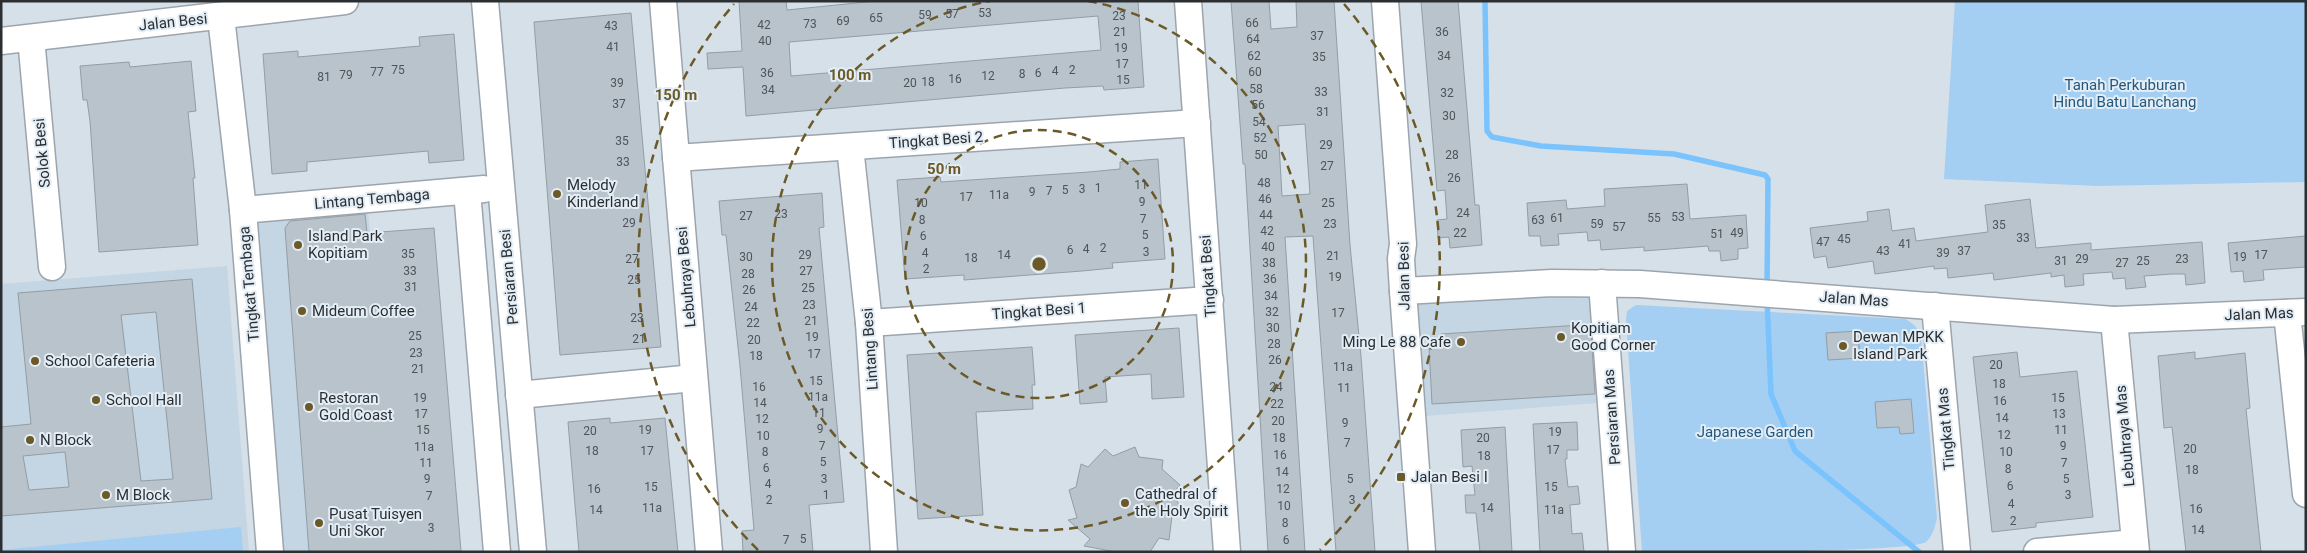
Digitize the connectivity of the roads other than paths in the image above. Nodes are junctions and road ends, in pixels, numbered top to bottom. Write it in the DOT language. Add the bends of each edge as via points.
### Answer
graph roads {
  1 [pos="345,1"];
  2 [pos="485,1"];
  3 [pos="663,1"];
  4 [pos="1188,1"];
  5 [pos="1385,1"];
  6 [pos="220,17"];
  7 [pos="31,38"];
  8 [pos="1,41"];
  9 [pos="1197,123"];
  10 [pos="850,146"];
  11 [pos="676,158"];
  12 [pos="502,188"];
  13 [pos="467,191"];
  14 [pos="243,210"];
  15 [pos="1403,244"];
  16 [pos="52,267"];
  17 [pos="1602,283"];
  18 [pos="1440,289"];
  19 [pos="1403,291"];
  20 [pos="1210,300"];
  21 [pos="1935,306"];
  22 [pos="2296,312"];
  23 [pos="2114,320"];
  24 [pos="869,323"];
  25 [pos="694,378"];
  26 [pos="520,395"];
  27 [pos="2306,494"];
  28 [pos="2136,547"];
  29 [pos="270,552"];
  30 [pos="497,552"];
  31 [pos="533,552"];
  32 [pos="709,552"];
  33 [pos="884,552"];
  34 [pos="1227,552"];
  35 [pos="1422,552"];
  36 [pos="1622,552"];
  37 [pos="1957,552"];
  38 [pos="2037,552"];
  1 -- 6 [label="street, Jalan Besi"];
  2 -- 12 [label="street, Persiaran Besi"];
  3 -- 11 [label="street, Lebuhraya Besi"];
  4 -- 9 [label="street, Tingkat Besi"];
  5 -- 15 [label="street, Jalan Besi"];
  6 -- 7 [label="street, Jalan Besi"];
  6 -- 14 [label="street, Tingkat Tembaga"];
  7 -- 8 [label="street, Jalan Besi"];
  7 -- 16 [label="street, Solok Besi"];
  9 -- 10 [label="street, Tingkat Besi 2"];
  9 -- 20 [label="street, Tingkat Besi"];
  10 -- 11 [label="street, Tingkat Besi 2"];
  10 -- 24 [label="street, Lintang Besi"];
  11 -- 25 [label="street, Lebuhraya Besi"];
  12 -- 13 [label="street, Lintang Tembaga"];
  12 -- 26 [label="street, Persiaran Besi"];
  13 -- 14 [label="street, Lintang Tembaga"];
  13 -- 30 [label="street"];
  14 -- 29 [label="street, Tingkat Tembaga"];
  15 -- 18 [label="street" via="1423,277"];
  15 -- 19 [label="street, Jalan Besi"];
  17 -- 18 [label="street, Jalan Mas"];
  17 -- 21 [label="street, Jalan Mas"];
  17 -- 36 [label="street, Persiaran Mas"];
  18 -- 19 [label="street, Jalan Mas"];
  19 -- 35 [label="street, Jalan Besi"];
  20 -- 24 [label="street, Tingkat Besi 1"];
  20 -- 34 [label="street, Tingkat Besi"];
  21 -- 23 [label="street, Jalan Mas"];
  21 -- 37 [label="street, Tingkat Mas"];
  22 -- 23 [label="street, Jalan Mas"];
  22 -- 27 [label="street"];
  23 -- 28 [label="street, Lebuhraya Mas"];
  24 -- 33 [label="street, Lintang Besi"];
  25 -- 26 [label="street"];
  25 -- 32 [label="street, Lebuhraya Besi"];
  26 -- 31 [label="street, Persiaran Besi"];
  28 -- 38 [label="street"];
}
